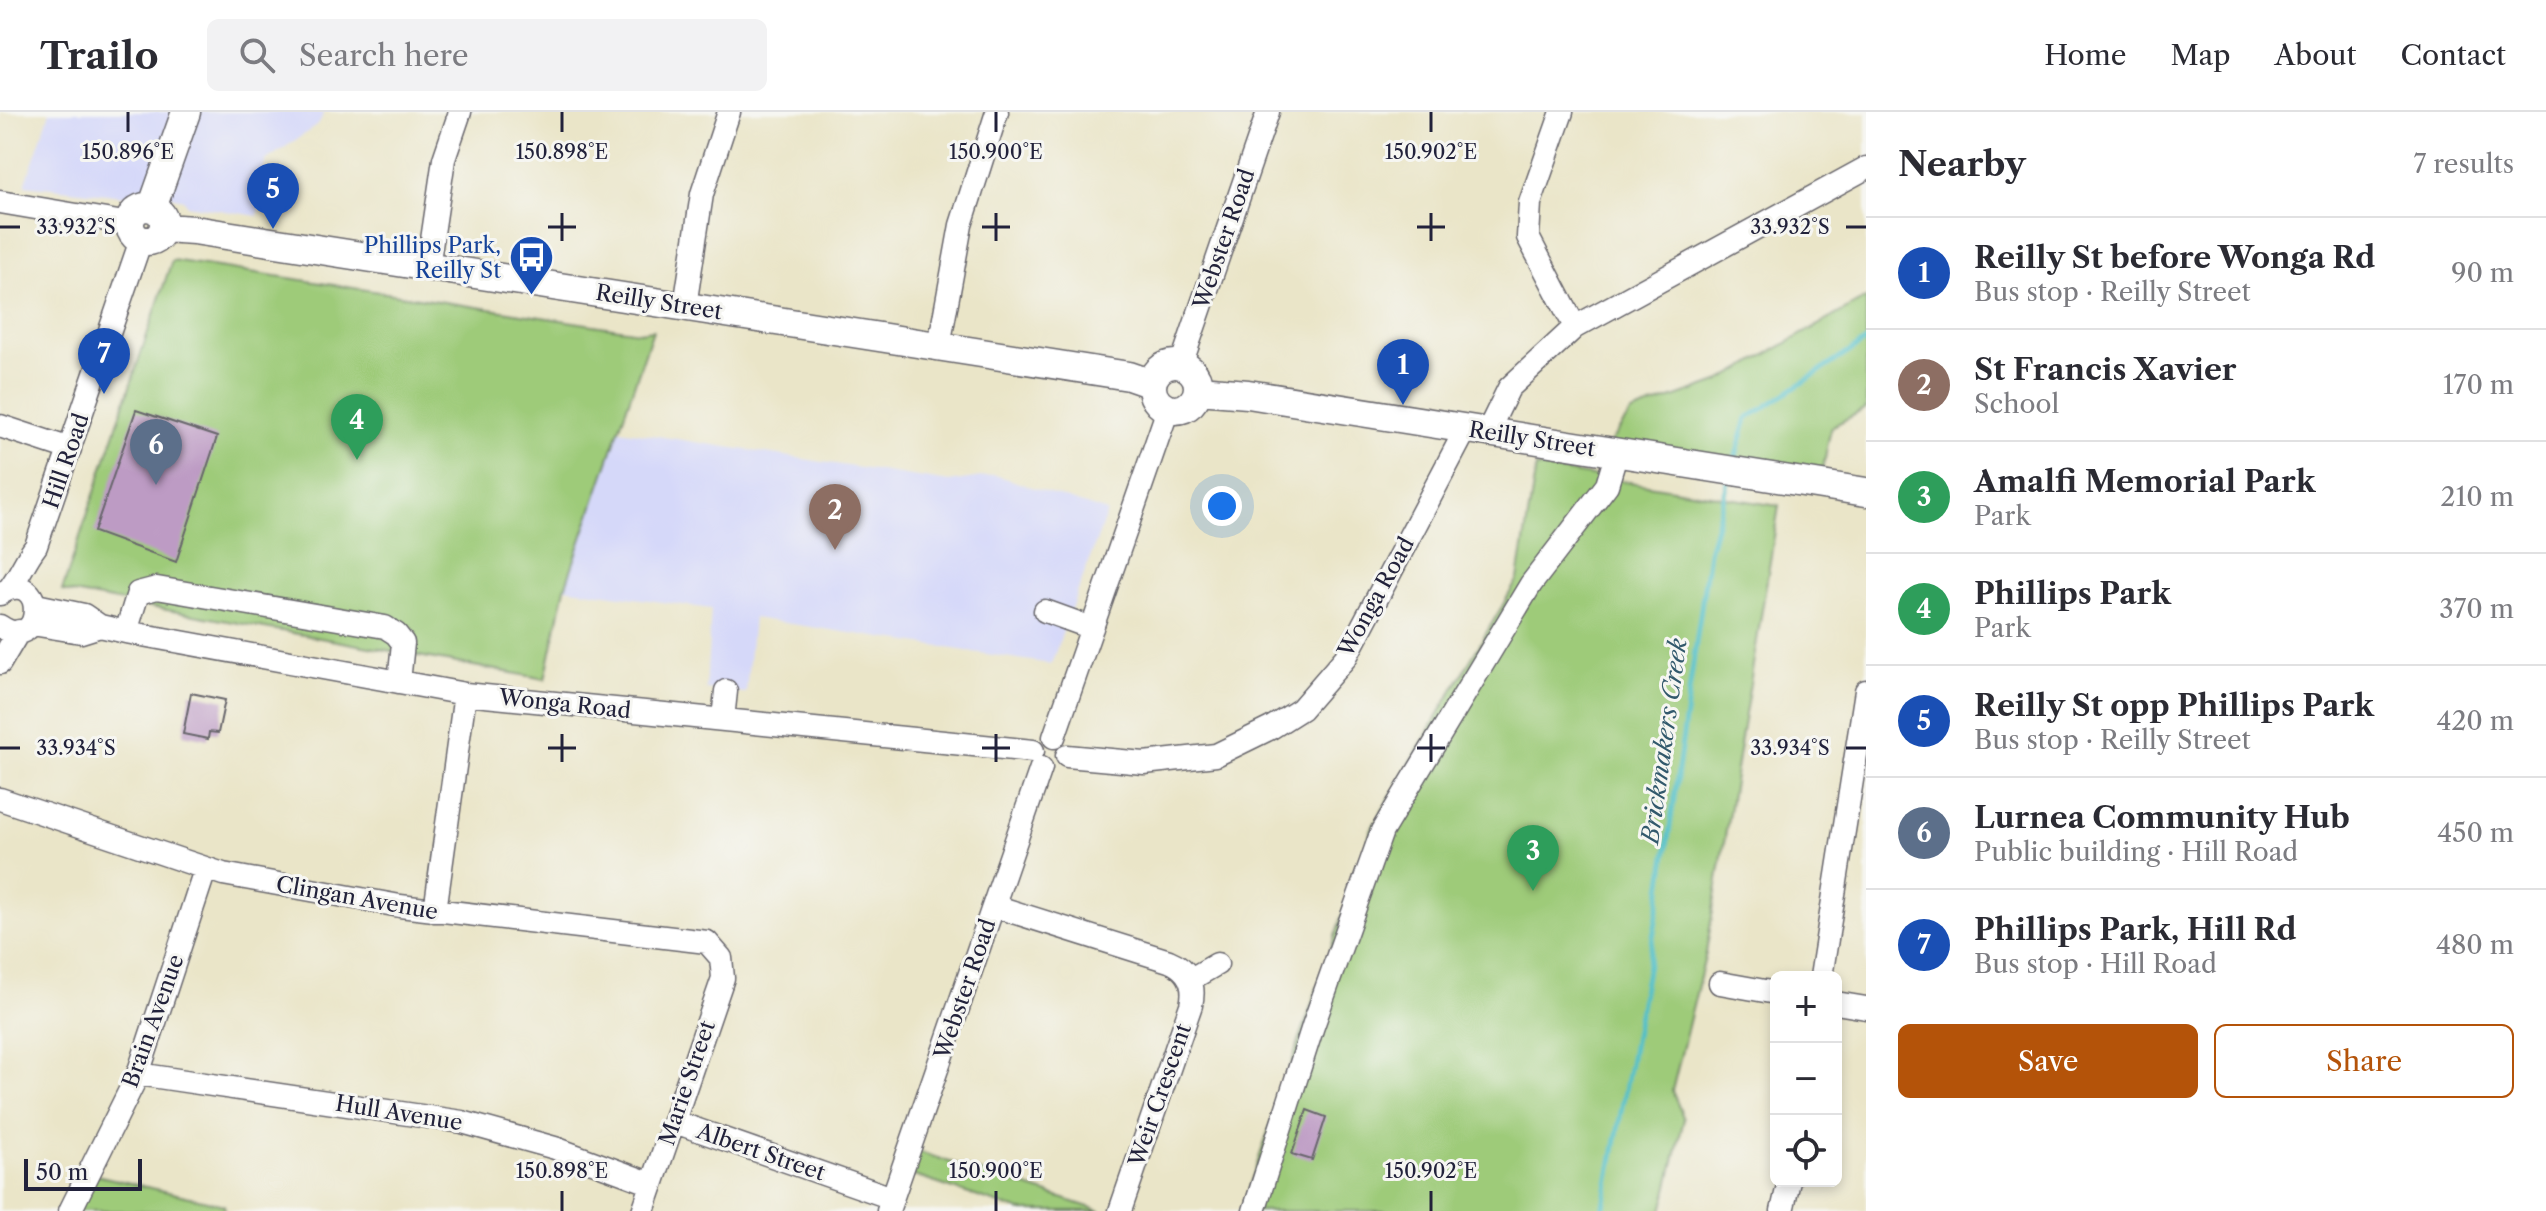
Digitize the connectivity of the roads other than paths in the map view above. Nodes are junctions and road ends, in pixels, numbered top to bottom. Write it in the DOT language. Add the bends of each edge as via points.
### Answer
graph roads {
  1 [pos="186,112"];
  2 [pos="460,112"];
  3 [pos="729,112"];
  4 [pos="997,112"];
  5 [pos="1268,112"];
  6 [pos="1562,112"];
  7 [pos="1866,168"];
  8 [pos="0,202"];
  9 [pos="147,225"];
  10 [pos="428,267"];
  11 [pos="685,306"];
  12 [pos="1575,327"];
  13 [pos="939,346"];
  14 [pos="1181,365"];
  15 [pos="1152,384"];
  16 [pos="1198,390"];
  17 [pos="1168,409"];
  18 [pos="0,426"];
  19 [pos="1476,431"];
  20 [pos="70,449"];
  21 [pos="1617,452"];
  22 [pos="1866,492"];
  23 [pos="36,546"];
  24 [pos="4,592"];
  25 [pos="1045,611"];
  26 [pos="17,620"];
  27 [pos="1092,628"];
  28 [pos="126,632"];
  29 [pos="0,663"];
  30 [pos="399,682"];
  31 [pos="726,691"];
  32 [pos="1866,691"];
  33 [pos="465,694"];
  34 [pos="723,719"];
  35 [pos="1061,747"];
  36 [pos="1037,760"];
  37 [pos="0,799"];
  38 [pos="205,870"];
  39 [pos="994,906"];
  40 [pos="435,911"];
  41 [pos="720,955"];
  42 [pos="1217,964"];
  43 [pos="1822,971"];
  44 [pos="1191,979"];
  45 [pos="1720,983"];
  46 [pos="1770,992"];
  47 [pos="1842,1004"];
  48 [pos="1866,1008"];
  49 [pos="138,1074"];
  50 [pos="675,1122"];
  51 [pos="652,1184"];
  52 [pos="1788,1187"];
  53 [pos="890,1205"];
  54 [pos="70,1211"];
  55 [pos="643,1211"];
  56 [pos="1120,1211"];
  57 [pos="1254,1211"];
  58 [pos="1782,1211"];
  1 -- 9 [label="main road, Hill Road"];
  2 -- 10 [label="street" via="444,159"];
  3 -- 11 [label="street" via="702,194"];
  4 -- 13 [label="street" via="961,225"];
  5 -- 14 [label="street, Webster Road"];
  6 -- 12 [label="street" via="1530,203 1528,237"];
  7 -- 12 [label="street, Wonga Road"];
  8 -- 9 [label="street, Reilly Street"];
  9 -- 10 [label="main road, Reilly Street"];
  9 -- 20 [label="street, Hill Road"];
  10 -- 11 [label="main road, Reilly Street"];
  11 -- 13 [label="main road, Reilly Street"];
  12 -- 19 [label="street, Wonga Road" via="1509,388"];
  13 -- 15 [label="main road, Reilly Street"];
  14 -- 15 [label="main road" via="1166,366"];
  14 -- 16 [label="main road" via="1194,374"];
  15 -- 17 [label="main road" via="1155,399"];
  16 -- 17 [label="main road" via="1184,409"];
  16 -- 19 [label="main road, Reilly Street"];
  17 -- 27 [label="street"];
  18 -- 20 [label="street"];
  19 -- 21 [label="main road, Reilly Street"];
  19 -- 35 [label="street, Wonga Road" via="1346,657 1301,709 1216,755 1144,763"];
  20 -- 23 [label="street, Hill Road"];
  21 -- 22 [label="main road, Reilly Street"];
  21 -- 57 [label="street" via="1607,485 1531,584 1382,831"];
  23 -- 24 [label="street, Hill Road"];
  23 -- 26 [label="street, Hill Road" via="33,579"];
  24 -- 26 [label="street, Wonga Road" via="23,590"];
  25 -- 27 [label="street"];
  26 -- 28 [label="street, Wonga Road" via="84,615 100,626"];
  26 -- 29 [label="street, Hill Road"];
  27 -- 35 [label="street"];
  28 -- 30 [label="street, Wonga Road"];
  28 -- 30 [label="street" via="138,593 157,588 385,627 403,643"];
  30 -- 33 [label="street, Wonga Road"];
  31 -- 34 [label="street"];
  32 -- 43 [label="street"];
  33 -- 34 [label="street, Wonga Road"];
  33 -- 40 [label="street"];
  34 -- 36 [label="street, Wonga Road"];
  35 -- 36 [label="street" via="1057,769"];
  36 -- 39 [label="street, Webster Road"];
  37 -- 38 [label="street, Clingan Avenue"];
  38 -- 40 [label="street, Clingan Avenue"];
  38 -- 49 [label="street, Brain Avenue"];
  39 -- 44 [label="street" via="1169,961"];
  39 -- 53 [label="street, Webster Road"];
  40 -- 41 [label="street, Clingan Avenue" via="695,938"];
  41 -- 50 [label="street, Marie Street" via="723,978"];
  42 -- 44 [label="street"];
  44 -- 56 [label="street, Weir Crescent" via="1191,1005"];
  45 -- 46 [label="street"];
  47 -- 48 [label="street"];
  49 -- 51 [label="street, Hull Avenue" via="462,1122 555,1148"];
  49 -- 54 [label="street, Brain Avenue"];
  50 -- 51 [label="street, Marie Street"];
  50 -- 53 [label="street, Albert Street"];
  51 -- 55 [label="street, Marie Street"];
  52 -- 58 [label="street"];
}
